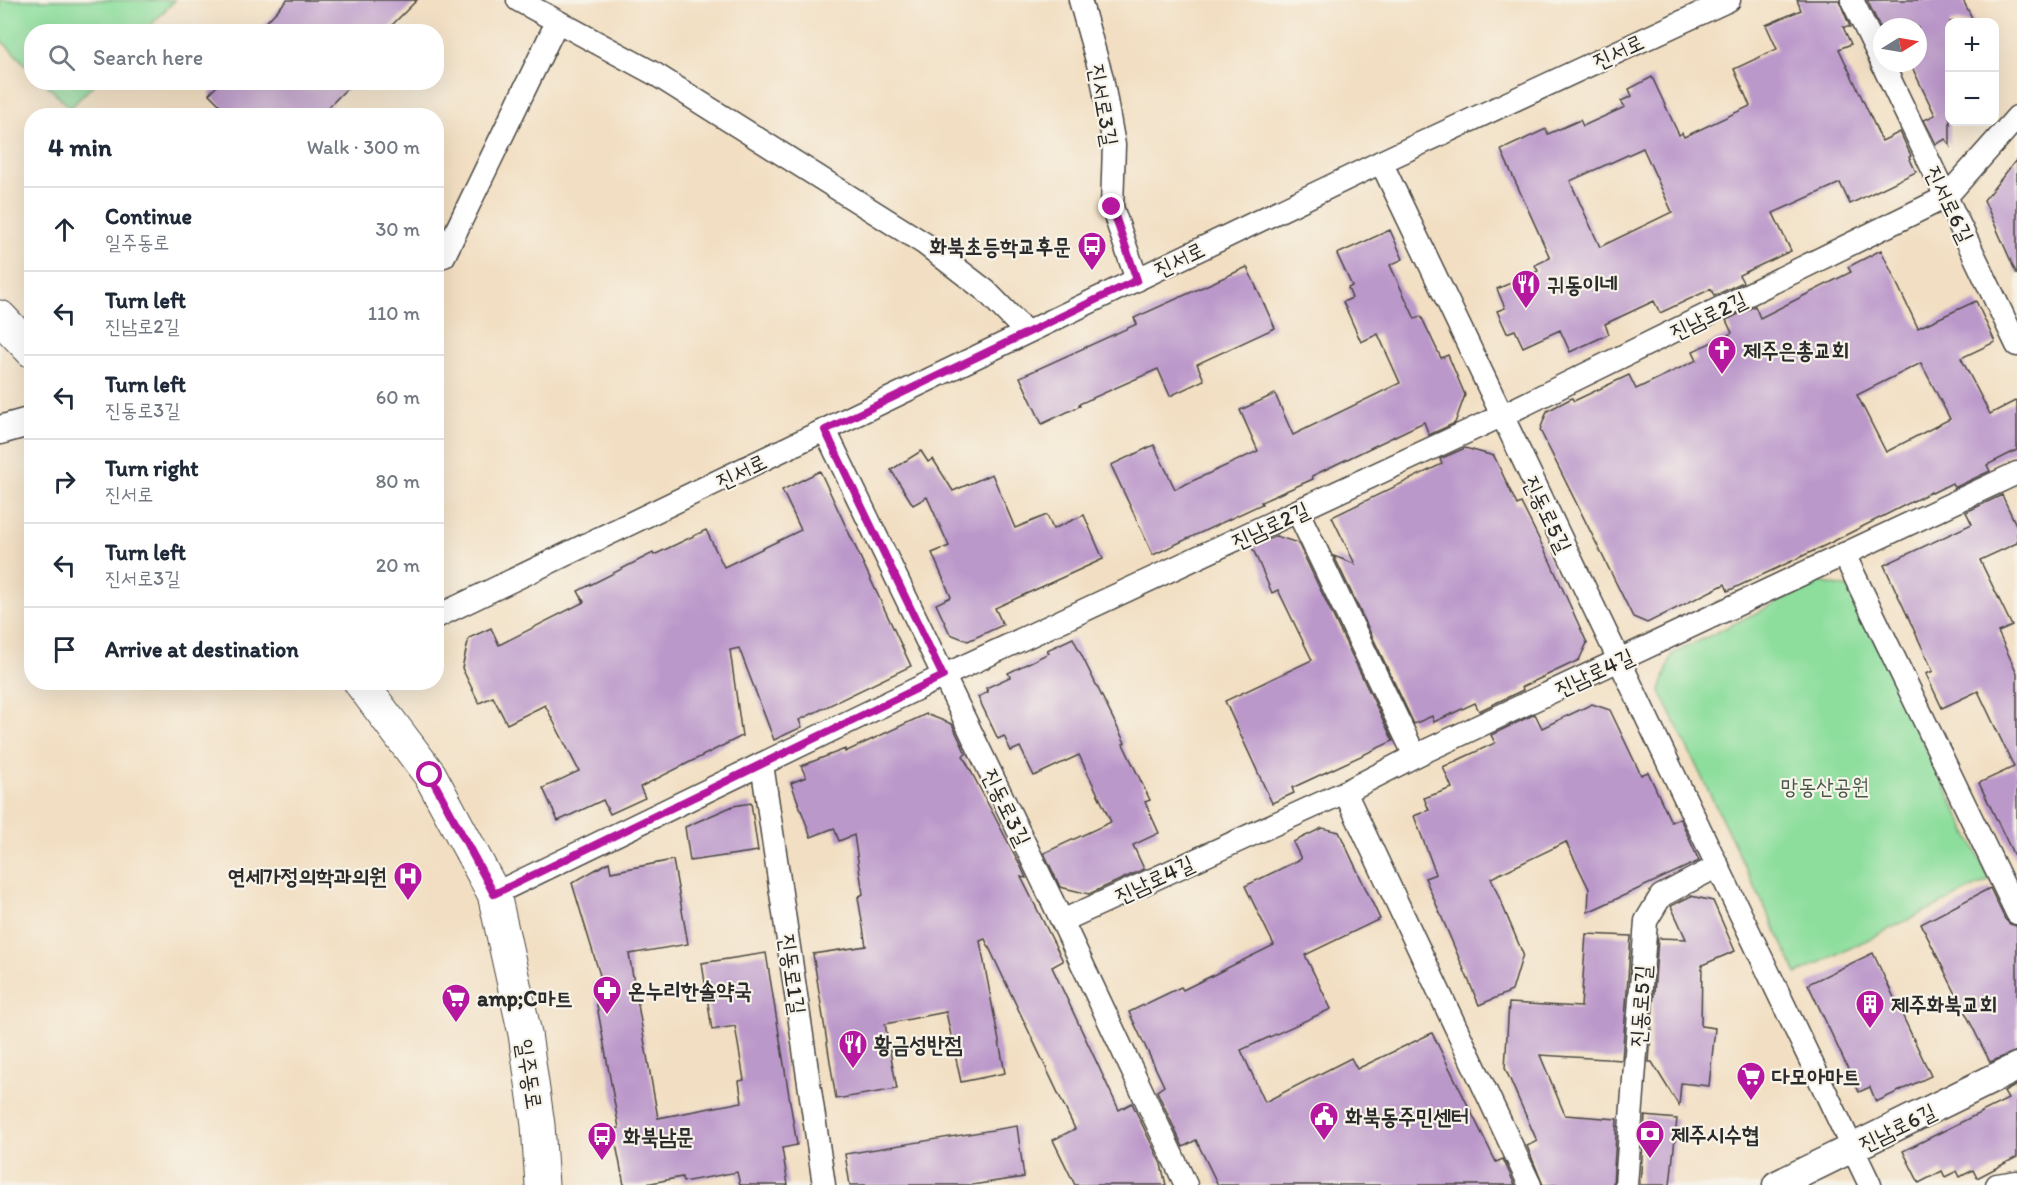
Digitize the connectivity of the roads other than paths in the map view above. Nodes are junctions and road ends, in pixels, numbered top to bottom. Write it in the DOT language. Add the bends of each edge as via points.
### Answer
graph roads {
  1 [pos="518,0"];
  2 [pos="1080,0"];
  3 [pos="1729,0"];
  4 [pos="1852,0"];
  5 [pos="556,22"];
  6 [pos="1873,44"];
  7 [pos="1886,72"];
  8 [pos="2017,117"];
  9 [pos="1381,162"];
  10 [pos="1947,197"];
  11 [pos="444,256"];
  12 [pos="1137,280"];
  13 [pos="0,317"];
  14 [pos="1026,332"];
  15 [pos="24,342"];
  16 [pos="2017,345"];
  17 [pos="1501,416"];
  18 [pos="24,424"];
  19 [pos="0,430"];
  20 [pos="825,430"];
  21 [pos="2017,473"];
  22 [pos="1298,512"];
  23 [pos="1844,554"];
  24 [pos="444,613"];
  25 [pos="1618,660"];
  26 [pos="943,676"];
  27 [pos="366,690"];
  28 [pos="1415,756"];
  29 [pos="762,764"];
  30 [pos="1345,792"];
  31 [pos="1718,866"];
  32 [pos="494,894"];
  33 [pos="2017,913"];
  34 [pos="1062,921"];
  35 [pos="2017,1067"];
  36 [pos="1852,1150"];
  37 [pos="2017,1182"];
  38 [pos="542,1185"];
  39 [pos="824,1185"];
  40 [pos="1186,1185"];
  41 [pos="1530,1185"];
  42 [pos="1626,1185"];
  43 [pos="1777,1185"];
  44 [pos="1870,1185"];
  45 [pos="1997,1185"];
  1 -- 5 [label="street"];
  2 -- 12 [label="street, 진서로3길" via="1102,78 1114,145 1112,207"];
  3 -- 9 [label="street, 진서로"];
  4 -- 6 [label="street, 진서로6길"];
  5 -- 11 [label="street"];
  5 -- 14 [label="street" via="656,74 925,244 986,291"];
  7 -- 10 [label="street, 진서로6길"];
  8 -- 10 [label="street, 진남로2길"];
  9 -- 12 [label="street, 진서로"];
  9 -- 17 [label="street, 진동로5길"];
  10 -- 16 [label="street, 진서로6길"];
  10 -- 17 [label="street, 진남로2길"];
  12 -- 14 [label="street, 진서로"];
  13 -- 15 [label="main road"];
  14 -- 20 [label="street, 진서로"];
  17 -- 22 [label="street, 진남로2길"];
  17 -- 25 [label="street, 진동로5길"];
  18 -- 19 [label="street"];
  20 -- 24 [label="street, 진서로"];
  20 -- 26 [label="street, 진동로3길"];
  21 -- 23 [label="street, 진남로4길"];
  22 -- 26 [label="street, 진남로2길"];
  22 -- 28 [label="street"];
  23 -- 25 [label="street, 진남로4길"];
  23 -- 33 [label="street"];
  25 -- 28 [label="street, 진남로4길"];
  25 -- 31 [label="street, 진동로5길"];
  26 -- 29 [label="street, 진남로2길"];
  26 -- 34 [label="street, 진동로3길"];
  27 -- 32 [label="main road, 일주동로" via="430,775"];
  28 -- 30 [label="street, 진남로4길"];
  29 -- 32 [label="street, 진남로2길"];
  29 -- 39 [label="street, 진동로1길"];
  30 -- 34 [label="street, 진남로4길"];
  30 -- 41 [label="street"];
  31 -- 36 [label="street, 진동로5길"];
  31 -- 42 [label="street, 진동로5길" via="1660,896 1646,921"];
  32 -- 38 [label="main road, 일주동로" via="525,1034"];
  34 -- 40 [label="street, 진동로3길"];
  35 -- 36 [label="street, 진남로6길"];
  36 -- 43 [label="street, 진남로6길"];
  36 -- 44 [label="street, 진동로5길"];
  37 -- 45 [label="street"];
}
